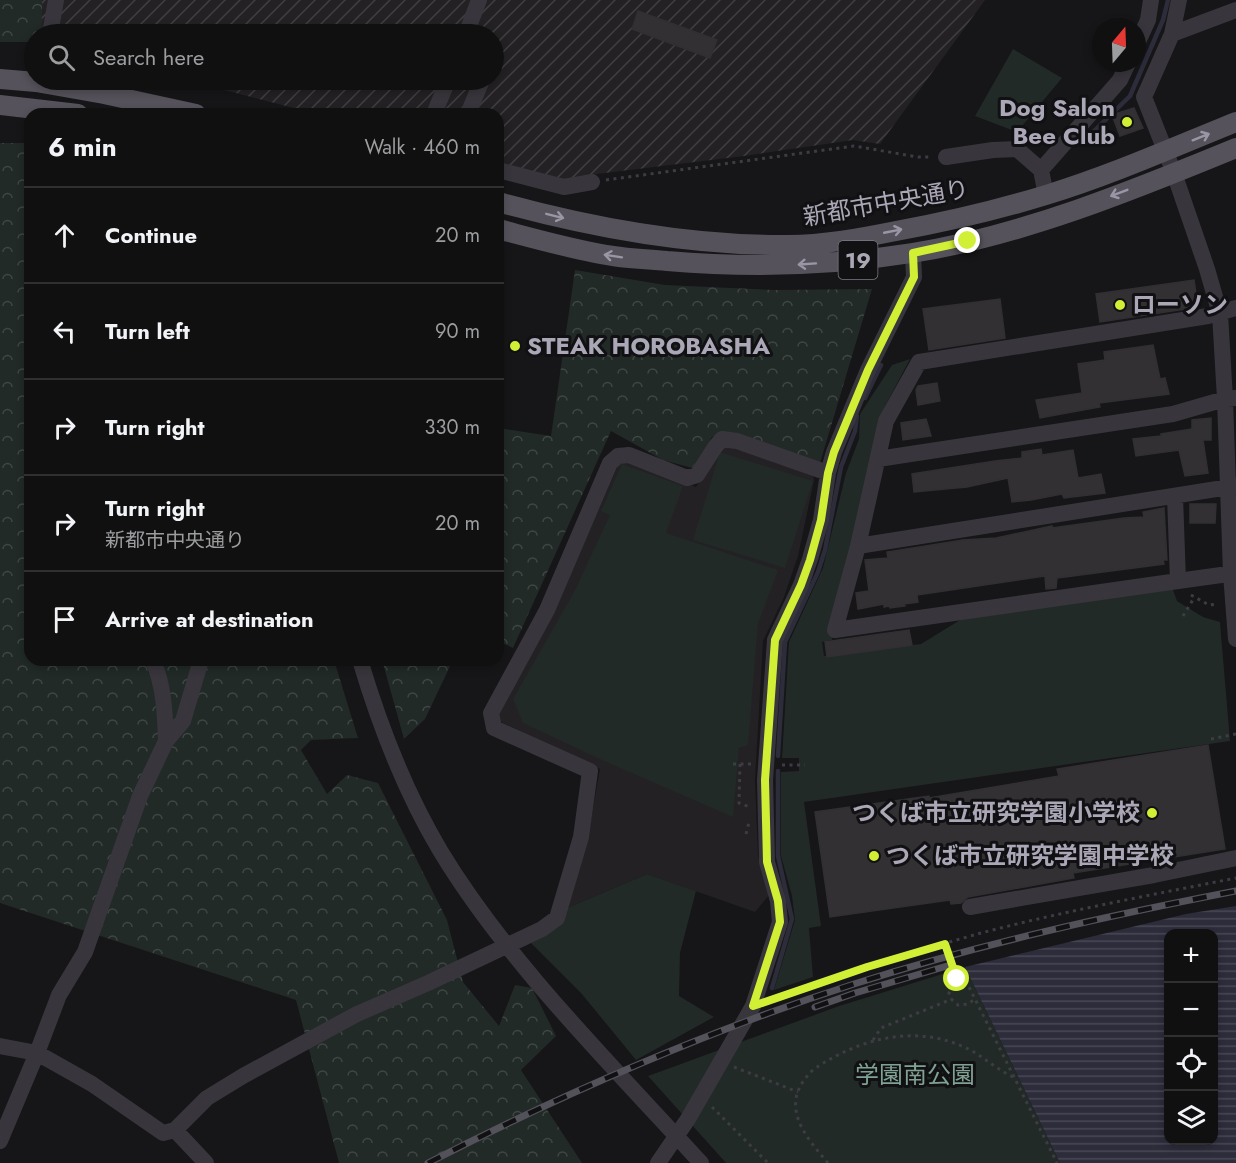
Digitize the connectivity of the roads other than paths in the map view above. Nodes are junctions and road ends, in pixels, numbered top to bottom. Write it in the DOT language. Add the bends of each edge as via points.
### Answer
graph roads {
  1 [pos="56,0"];
  2 [pos="479,0"];
  3 [pos="1151,0"];
  4 [pos="1179,0"];
  5 [pos="1236,10"];
  6 [pos="52,24"];
  7 [pos="470,24"];
  8 [pos="1146,24"];
  9 [pos="1172,34"];
  10 [pos="1124,72"];
  11 [pos="0,79"];
  12 [pos="24,80"];
  13 [pos="80,90"];
  14 [pos="444,90"];
  15 [pos="478,90"];
  16 [pos="0,105"];
  17 [pos="24,108"];
  18 [pos="167,108"];
  19 [pos="436,108"];
  20 [pos="470,108"];
  21 [pos="1236,122"];
  22 [pos="1236,148"];
  23 [pos="1165,151"];
  24 [pos="946,157"];
  25 [pos="1041,170"];
  26 [pos="504,172"];
  27 [pos="1174,173"];
  28 [pos="592,182"];
  29 [pos="1047,195"];
  30 [pos="504,204"];
  31 [pos="504,230"];
  32 [pos="913,253"];
  33 [pos="1236,308"];
  34 [pos="1220,314"];
  35 [pos="1231,398"];
  36 [pos="878,459"];
  37 [pos="828,473"];
  38 [pos="1232,486"];
  39 [pos="1175,496"];
  40 [pos="858,546"];
  41 [pos="1221,575"];
  42 [pos="1183,580"];
  43 [pos="1236,632"];
  44 [pos="156,666"];
  45 [pos="199,666"];
  46 [pos="362,666"];
  47 [pos="166,741"];
  48 [pos="1236,858"];
  49 [pos="970,907"];
  50 [pos="507,946"];
  51 [pos="0,1046"];
  52 [pos="37,1053"];
  53 [pos="175,1130"];
  54 [pos="676,1136"];
  55 [pos="0,1141"];
  56 [pos="206,1163"];
  57 [pos="658,1163"];
  58 [pos="701,1163"];
  1 -- 6 [label="street"];
  2 -- 7 [label="street"];
  3 -- 8 [label="street"];
  4 -- 9 [label="street"];
  5 -- 9 [label="street"];
  9 -- 23 [label="street" via="1144,97"];
  10 -- 25 [label="street"];
  11 -- 12 [label="main road"];
  13 -- 18 [label="main road"];
  14 -- 19 [label="street"];
  15 -- 20 [label="street"];
  16 -- 17 [label="main road"];
  23 -- 21 [label="main road, 新都市中央通り / 19, one-way"];
  22 -- 27 [label="main road, 新都市中央通り / 19"];
  23 -- 27 [label="street"];
  23 -- 29 [label="main road, 新都市中央通り / 19"];
  24 -- 25 [label="street" via="1017,149"];
  25 -- 29 [label="street"];
  26 -- 28 [label="street" via="564,187"];
  27 -- 32 [label="main road, 新都市中央通り / 19, one-way" via="1040,222"];
  27 -- 34 [label="street"];
  30 -- 29 [label="main road, 新都市中央通り / 19, one-way" via="647,235 716,243 790,245 855,239 943,222"];
  32 -- 31 [label="main road, 新都市中央通り / 19, one-way" via="809,264 718,266 614,256"];
  32 -- 37 [label="street" via="914,277 868,370"];
  33 -- 34 [label="street"];
  34 -- 35 [label="street"];
  34 -- 36 [label="street" via="918,362 886,421"];
  35 -- 36 [label="street" via="1173,414"];
  35 -- 38 [label="street"];
  36 -- 40 [label="street"];
  37 -- 50 [label="street" via="722,439 697,475 687,478 628,455 618,456 610,463 547,610 491,713 494,728 590,771 581,837 557,918"];
  37 -- 54 [label="street" via="810,560 775,640 765,780 767,862 780,922 753,1006"];
  38 -- 39 [label="street"];
  38 -- 43 [label="street" via="1231,574"];
  39 -- 40 [label="street"];
  39 -- 42 [label="street"];
  40 -- 42 [label="street" via="836,630"];
  41 -- 42 [label="street"];
  44 -- 47 [label="street" via="165,702"];
  45 -- 47 [label="street" via="183,721"];
  46 -- 50 [label="street" via="394,762 412,799 442,852"];
  47 -- 52 [label="street" via="140,796 85,952 59,995"];
  48 -- 49 [label="street"];
  50 -- 53 [label="street" via="357,1014 243,1076 207,1098"];
  50 -- 54 [label="street"];
  51 -- 52 [label="street"];
  52 -- 53 [label="street" via="92,1084 163,1133"];
  52 -- 55 [label="street"];
  53 -- 56 [label="street"];
  54 -- 57 [label="street"];
  54 -- 58 [label="street"];
}
